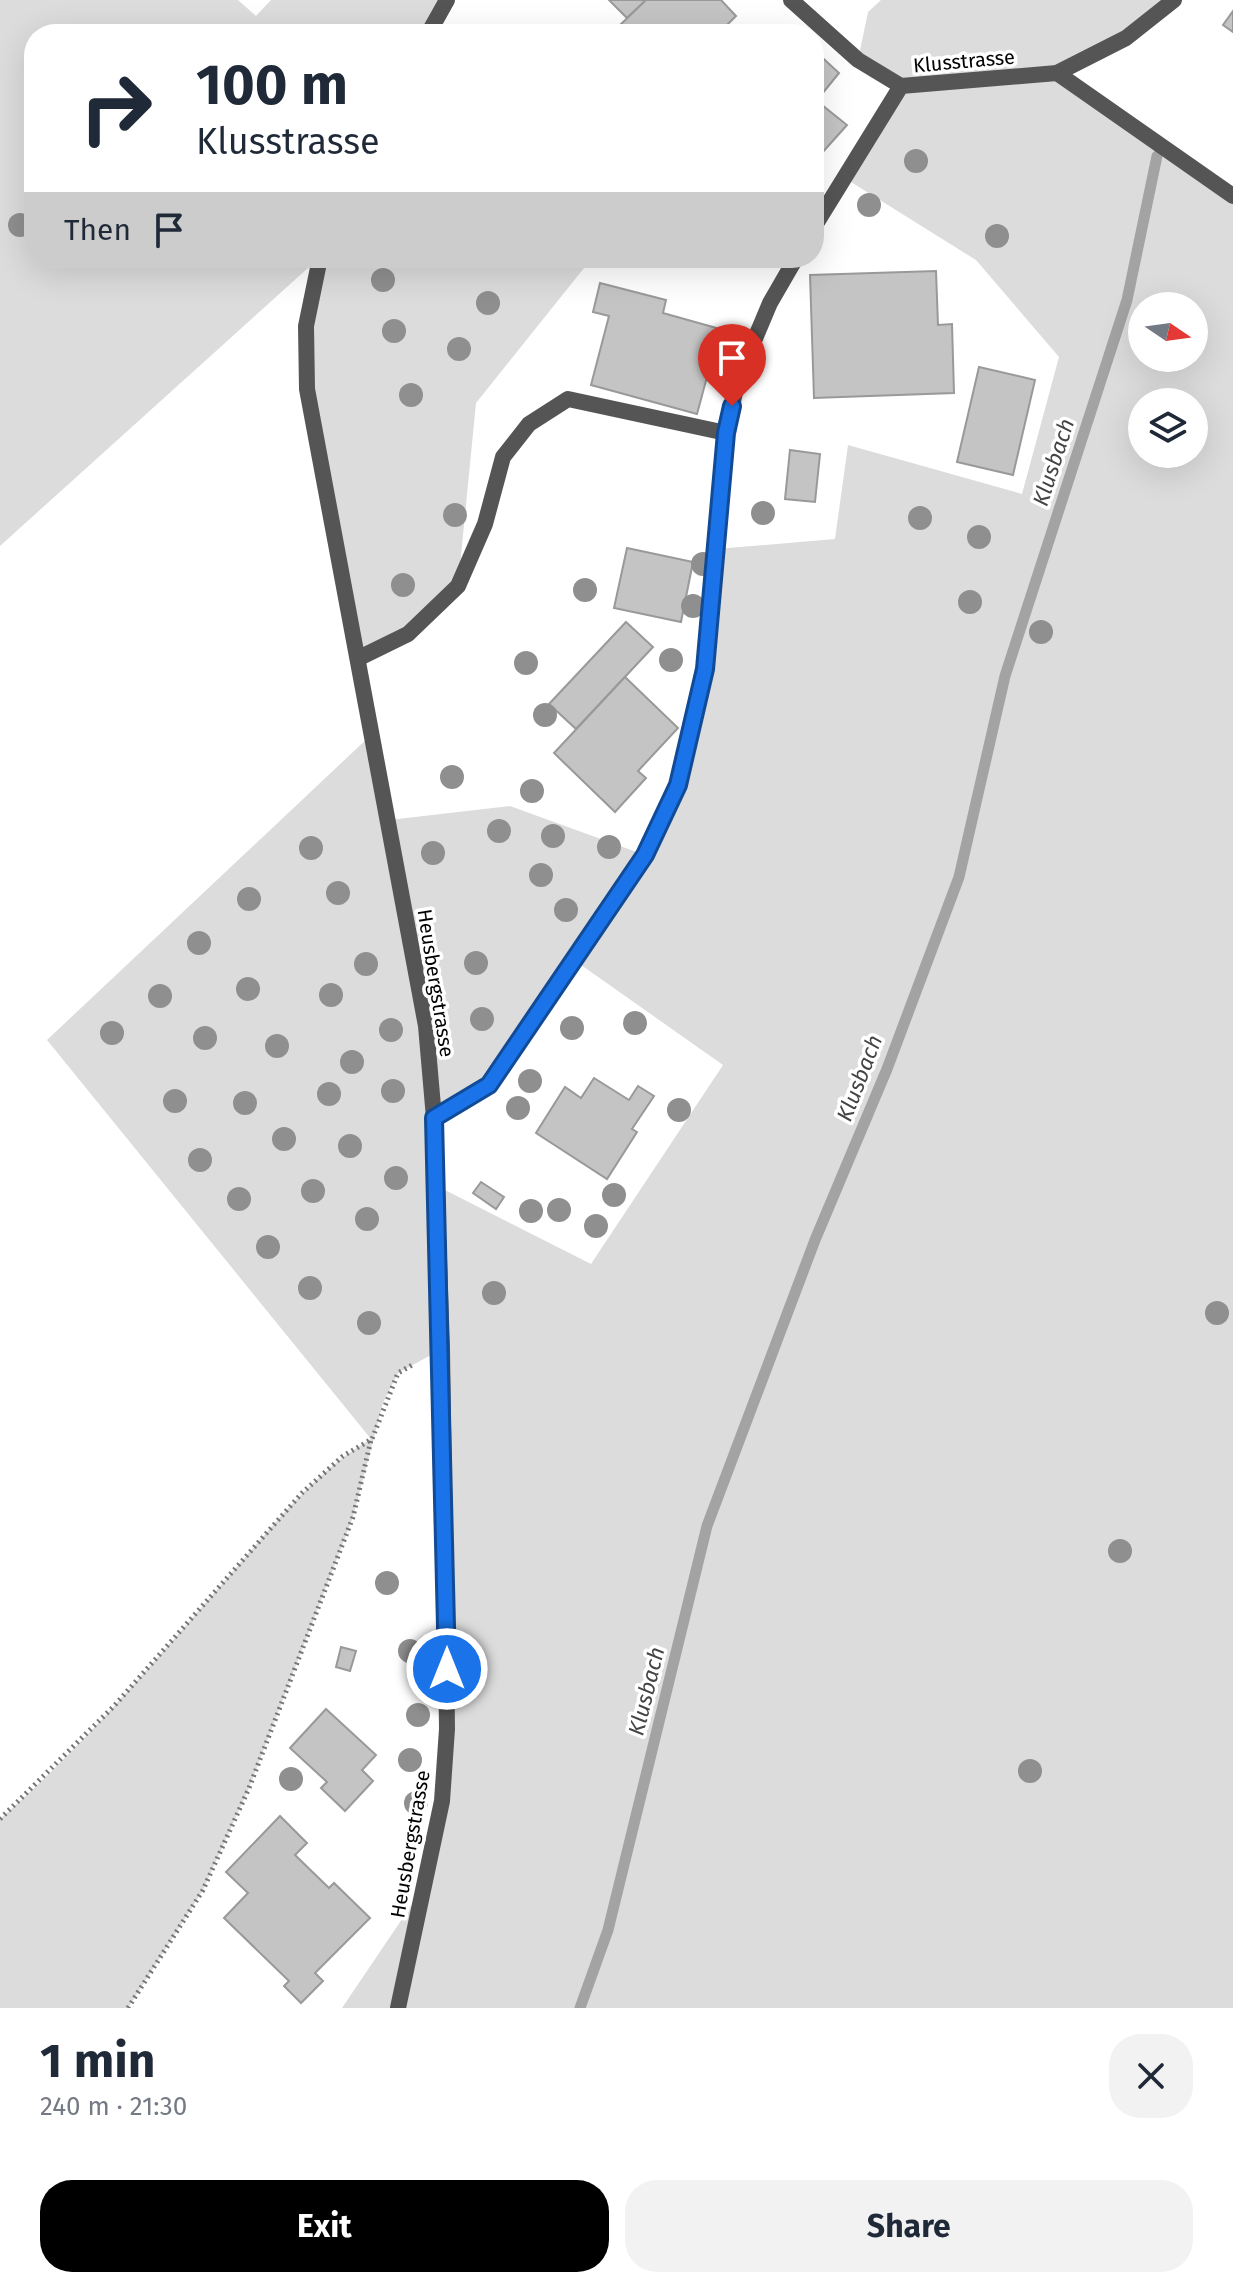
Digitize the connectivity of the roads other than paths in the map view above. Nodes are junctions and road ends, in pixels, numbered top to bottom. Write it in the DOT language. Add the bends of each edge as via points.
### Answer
graph roads {
  1 [pos="447,0"];
  2 [pos="791,0"];
  3 [pos="1174,0"];
  4 [pos="434,24"];
  5 [pos="818,24"];
  6 [pos="824,30"];
  7 [pos="1057,73"];
  8 [pos="901,86"];
  9 [pos="1233,196"];
  10 [pos="824,211"];
  11 [pos="318,268"];
  12 [pos="790,268"];
  13 [pos="726,433"];
  14 [pos="359,658"];
  15 [pos="434,1118"];
  16 [pos="398,2008"];
  1 -- 4 [label="street"];
  2 -- 5 [label="street"];
  3 -- 7 [label="street, Klusstrasse" via="1126,38"];
  6 -- 8 [label="street" via="858,60"];
  7 -- 8 [label="street, Klusstrasse"];
  7 -- 9 [label="street"];
  8 -- 10 [label="street, Klusstrasse"];
  11 -- 14 [label="street, Heusbergstrasse" via="306,326 307,389"];
  12 -- 13 [label="street" via="738,379"];
  13 -- 14 [label="street" via="568,399 529,424 503,457 485,524 458,586 408,634"];
  13 -- 15 [label="street" via="705,669 678,785 645,855 489,1085"];
  14 -- 15 [label="street, Heusbergstrasse" via="426,1026"];
  15 -- 16 [label="street, Heusbergstrasse" via="447,1639 442,1801"];
}
